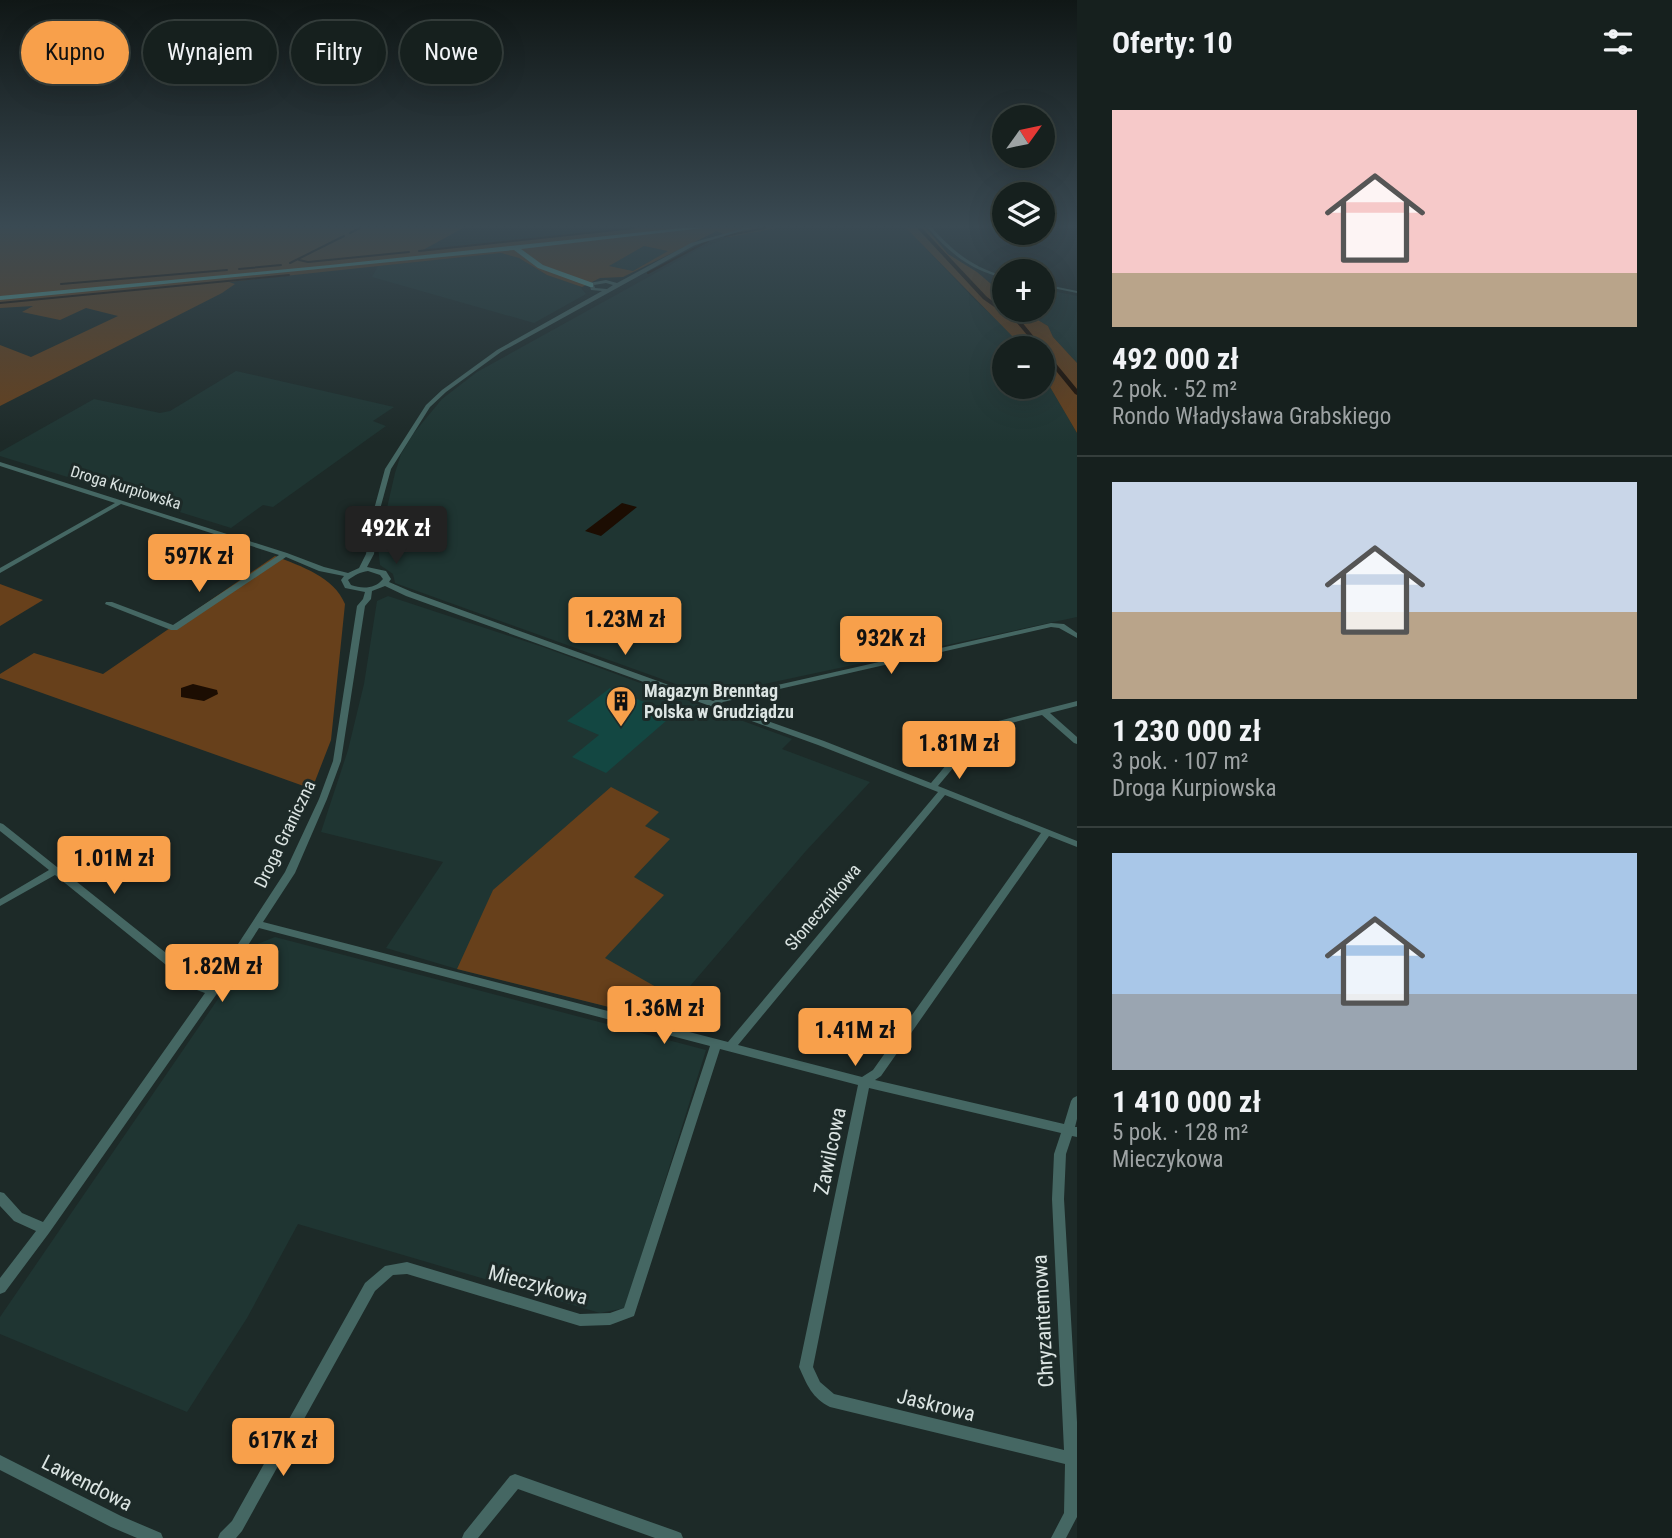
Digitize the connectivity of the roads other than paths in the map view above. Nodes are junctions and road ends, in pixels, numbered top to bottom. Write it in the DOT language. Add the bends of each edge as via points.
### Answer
graph roads {
  1 [pos="589,300"];
  2 [pos="0,464"];
  3 [pos="121,502"];
  4 [pos="285,554"];
  5 [pos="370,554"];
  6 [pos="373,569"];
  7 [pos="362,570"];
  8 [pos="0,571"];
  9 [pos="347,577"];
  10 [pos="382,585"];
  11 [pos="358,590"];
  12 [pos="369,590"];
  13 [pos="109,604"];
  14 [pos="361,606"];
  15 [pos="1077,636"];
  16 [pos="1077,703"];
  17 [pos="714,704"];
  18 [pos="1044,712"];
  19 [pos="1077,740"];
  20 [pos="932,787"];
  21 [pos="944,791"];
  22 [pos="0,826"];
  23 [pos="1047,832"];
  24 [pos="1077,844"];
  25 [pos="57,870"];
  26 [pos="0,903"];
  27 [pos="259,924"];
  28 [pos="212,992"];
  29 [pos="716,1043"];
  30 [pos="731,1046"];
  31 [pos="864,1082"];
  32 [pos="1077,1101"];
  33 [pos="1072,1131"];
  34 [pos="0,1197"];
  35 [pos="45,1229"];
  36 [pos="0,1288"];
  37 [pos="806,1367"];
  38 [pos="1072,1458"];
  39 [pos="0,1462"];
  40 [pos="156,1538"];
  41 [pos="225,1538"];
  42 [pos="469,1538"];
  43 [pos="676,1538"];
  44 [pos="1058,1538"];
  1 -- 5 [label="street" via="499,351 428,406 388,469"];
  2 -- 3 [label="street, Droga Kurpiowska"];
  3 -- 4 [label="street, Droga Kurpiowska"];
  3 -- 8 [label="street"];
  4 -- 9 [label="street, Droga Kurpiowska"];
  4 -- 13 [label="street" via="174,628"];
  5 -- 6 [label="street"];
  5 -- 7 [label="street"];
  6 -- 7 [label="street"];
  6 -- 10 [label="street" via="386,576"];
  7 -- 9 [label="street"];
  9 -- 11 [label="street, Droga Kurpiowska" via="348,586"];
  10 -- 12 [label="street"];
  10 -- 17 [label="street"];
  11 -- 12 [label="street"];
  11 -- 14 [label="street, Droga Graniczna"];
  12 -- 14 [label="street, Droga Graniczna"];
  14 -- 27 [label="street, Droga Graniczna" via="337,761 290,873"];
  15 -- 17 [label="street" via="1051,625"];
  16 -- 18 [label="street"];
  17 -- 20 [label="street"];
  18 -- 19 [label="street"];
  18 -- 20 [label="street" via="982,728"];
  20 -- 21 [label="street"];
  21 -- 23 [label="street"];
  21 -- 30 [label="street, Słonecznikowa"];
  22 -- 25 [label="street"];
  23 -- 24 [label="street"];
  23 -- 31 [label="street" via="877,1073"];
  25 -- 26 [label="street"];
  25 -- 28 [label="street"];
  27 -- 28 [label="street, Droga Graniczna"];
  27 -- 29 [label="street"];
  28 -- 35 [label="street, Droga Graniczna"];
  29 -- 30 [label="street"];
  29 -- 41 [label="street, Mieczykowa" via="629,1312 610,1319 580,1320 407,1268 390,1270 370,1287 237,1526"];
  30 -- 31 [label="street"];
  31 -- 33 [label="street"];
  31 -- 37 [label="street, Zawilcowa"];
  32 -- 33 [label="street, Chryzantemowa"];
  33 -- 38 [label="street, Chryzantemowa" via="1060,1154 1058,1199"];
  34 -- 35 [label="street" via="18,1217"];
  35 -- 36 [label="street, Droga Graniczna"];
  37 -- 38 [label="street, Jaskrowa" via="815,1387 830,1399"];
  38 -- 44 [label="street, Chryzantemowa" via="1071,1514"];
  39 -- 40 [label="street, Lawendowa"];
  42 -- 43 [label="street" via="515,1481"];
}
